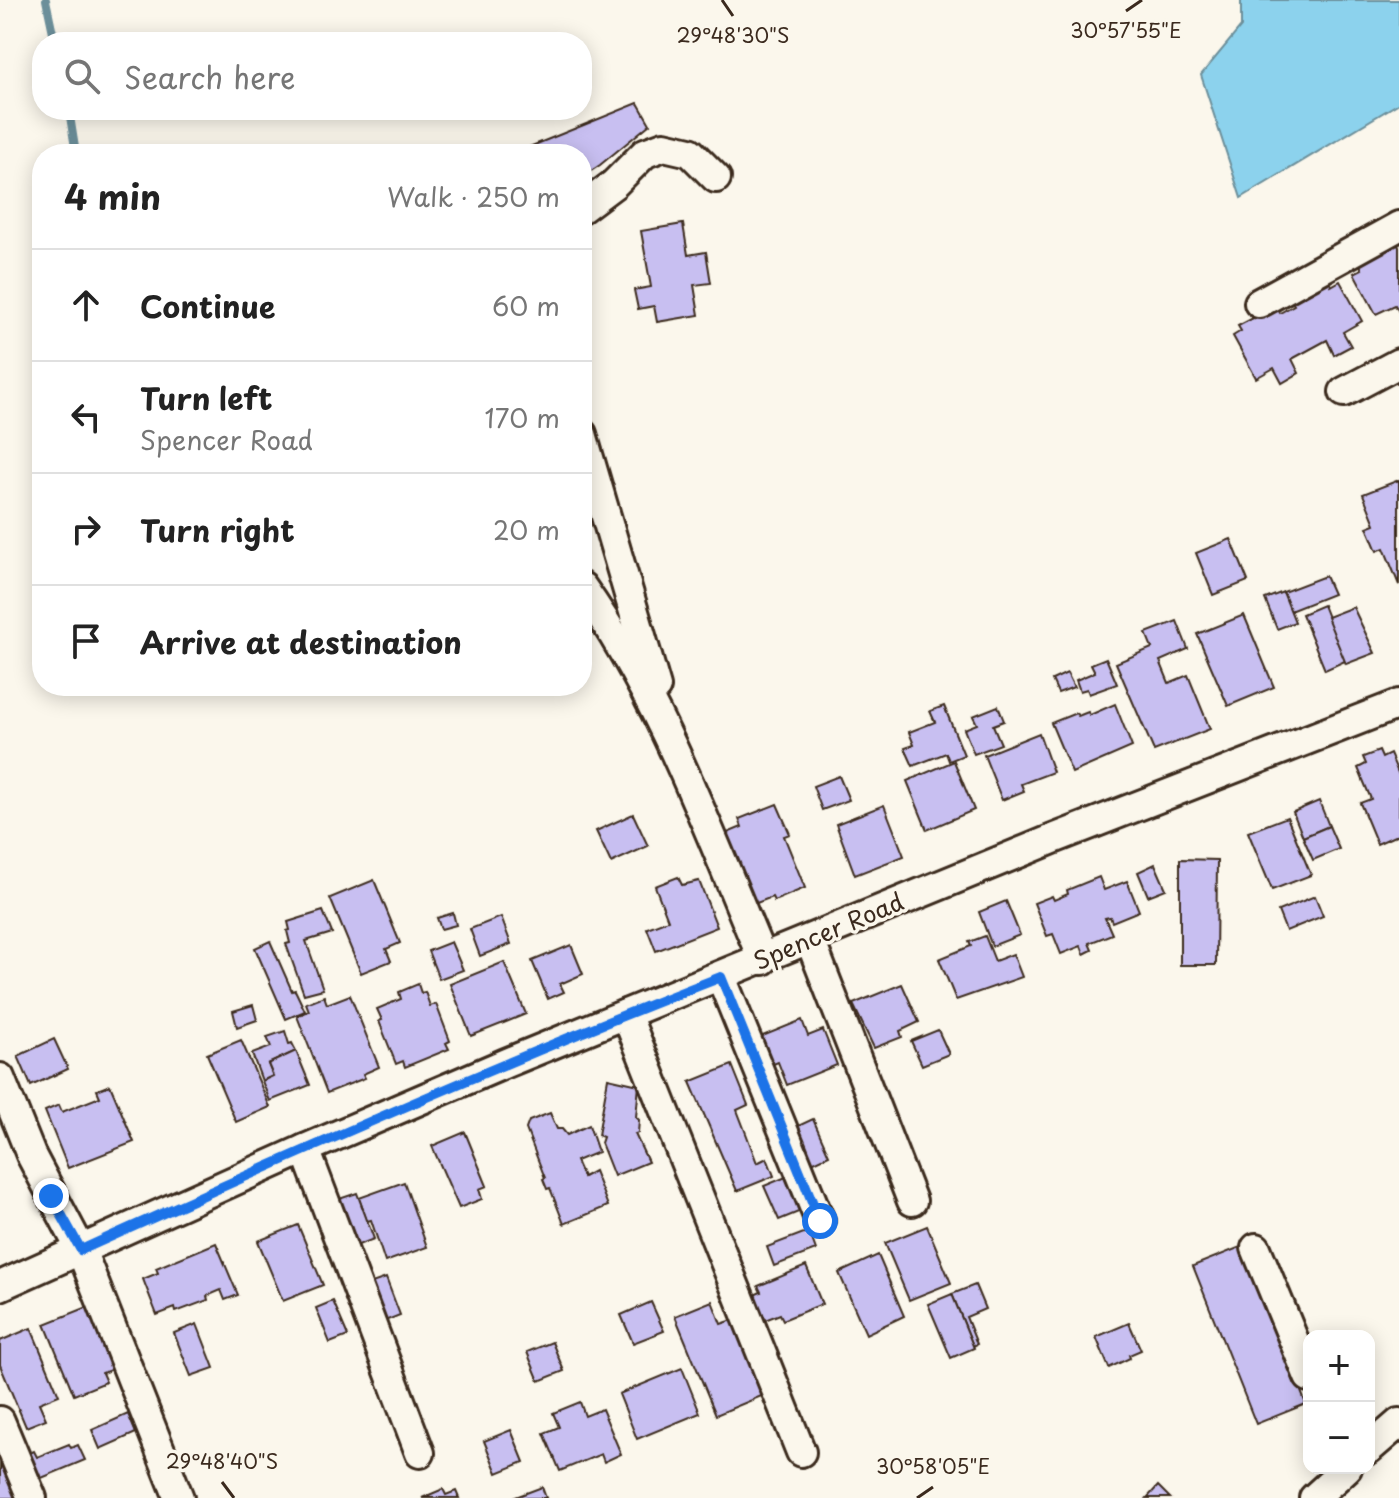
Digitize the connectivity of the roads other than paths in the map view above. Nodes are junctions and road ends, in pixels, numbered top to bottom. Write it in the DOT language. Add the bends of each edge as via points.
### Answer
graph roads {
  1 [pos="716,178"];
  2 [pos="592,200"];
  3 [pos="1399,226"];
  4 [pos="1259,303"];
  5 [pos="1399,363"];
  6 [pos="1344,392"];
  7 [pos="592,468"];
  8 [pos="592,603"];
  9 [pos="1399,704"];
  10 [pos="676,754"];
  11 [pos="810,940"];
  12 [pos="763,960"];
  13 [pos="721,977"];
  14 [pos="626,1014"];
  15 [pos="0,1078"];
  16 [pos="305,1149"];
  17 [pos="912,1201"];
  18 [pos="820,1221"];
  19 [pos="1256,1248"];
  20 [pos="81,1250"];
  21 [pos="0,1286"];
  22 [pos="1303,1362"];
  23 [pos="0,1421"];
  24 [pos="1399,1423"];
  25 [pos="1375,1444"];
  26 [pos="801,1452"];
  27 [pos="420,1453"];
  28 [pos="1340,1474"];
  29 [pos="32,1498"];
  30 [pos="179,1498"];
  31 [pos="1314,1498"];
  1 -- 2 [label="street" via="690,152 664,146 645,153"];
  3 -- 4 [label="street"];
  5 -- 6 [label="street"];
  7 -- 10 [label="street"];
  8 -- 10 [label="street"];
  9 -- 11 [label="street, Spencer Road"];
  10 -- 12 [label="street"];
  11 -- 12 [label="street, Spencer Road"];
  11 -- 17 [label="street"];
  12 -- 13 [label="street, Spencer Road"];
  13 -- 14 [label="street, Spencer Road"];
  13 -- 18 [label="street"];
  14 -- 16 [label="street, Spencer Road"];
  14 -- 26 [label="street"];
  15 -- 20 [label="street" via="31,1155"];
  16 -- 20 [label="street, Spencer Road"];
  16 -- 27 [label="street"];
  19 -- 22 [label="street"];
  20 -- 21 [label="street, Spencer Road"];
  20 -- 30 [label="street"];
  23 -- 29 [label="street"];
  24 -- 25 [label="street"];
  28 -- 31 [label="street"];
}
